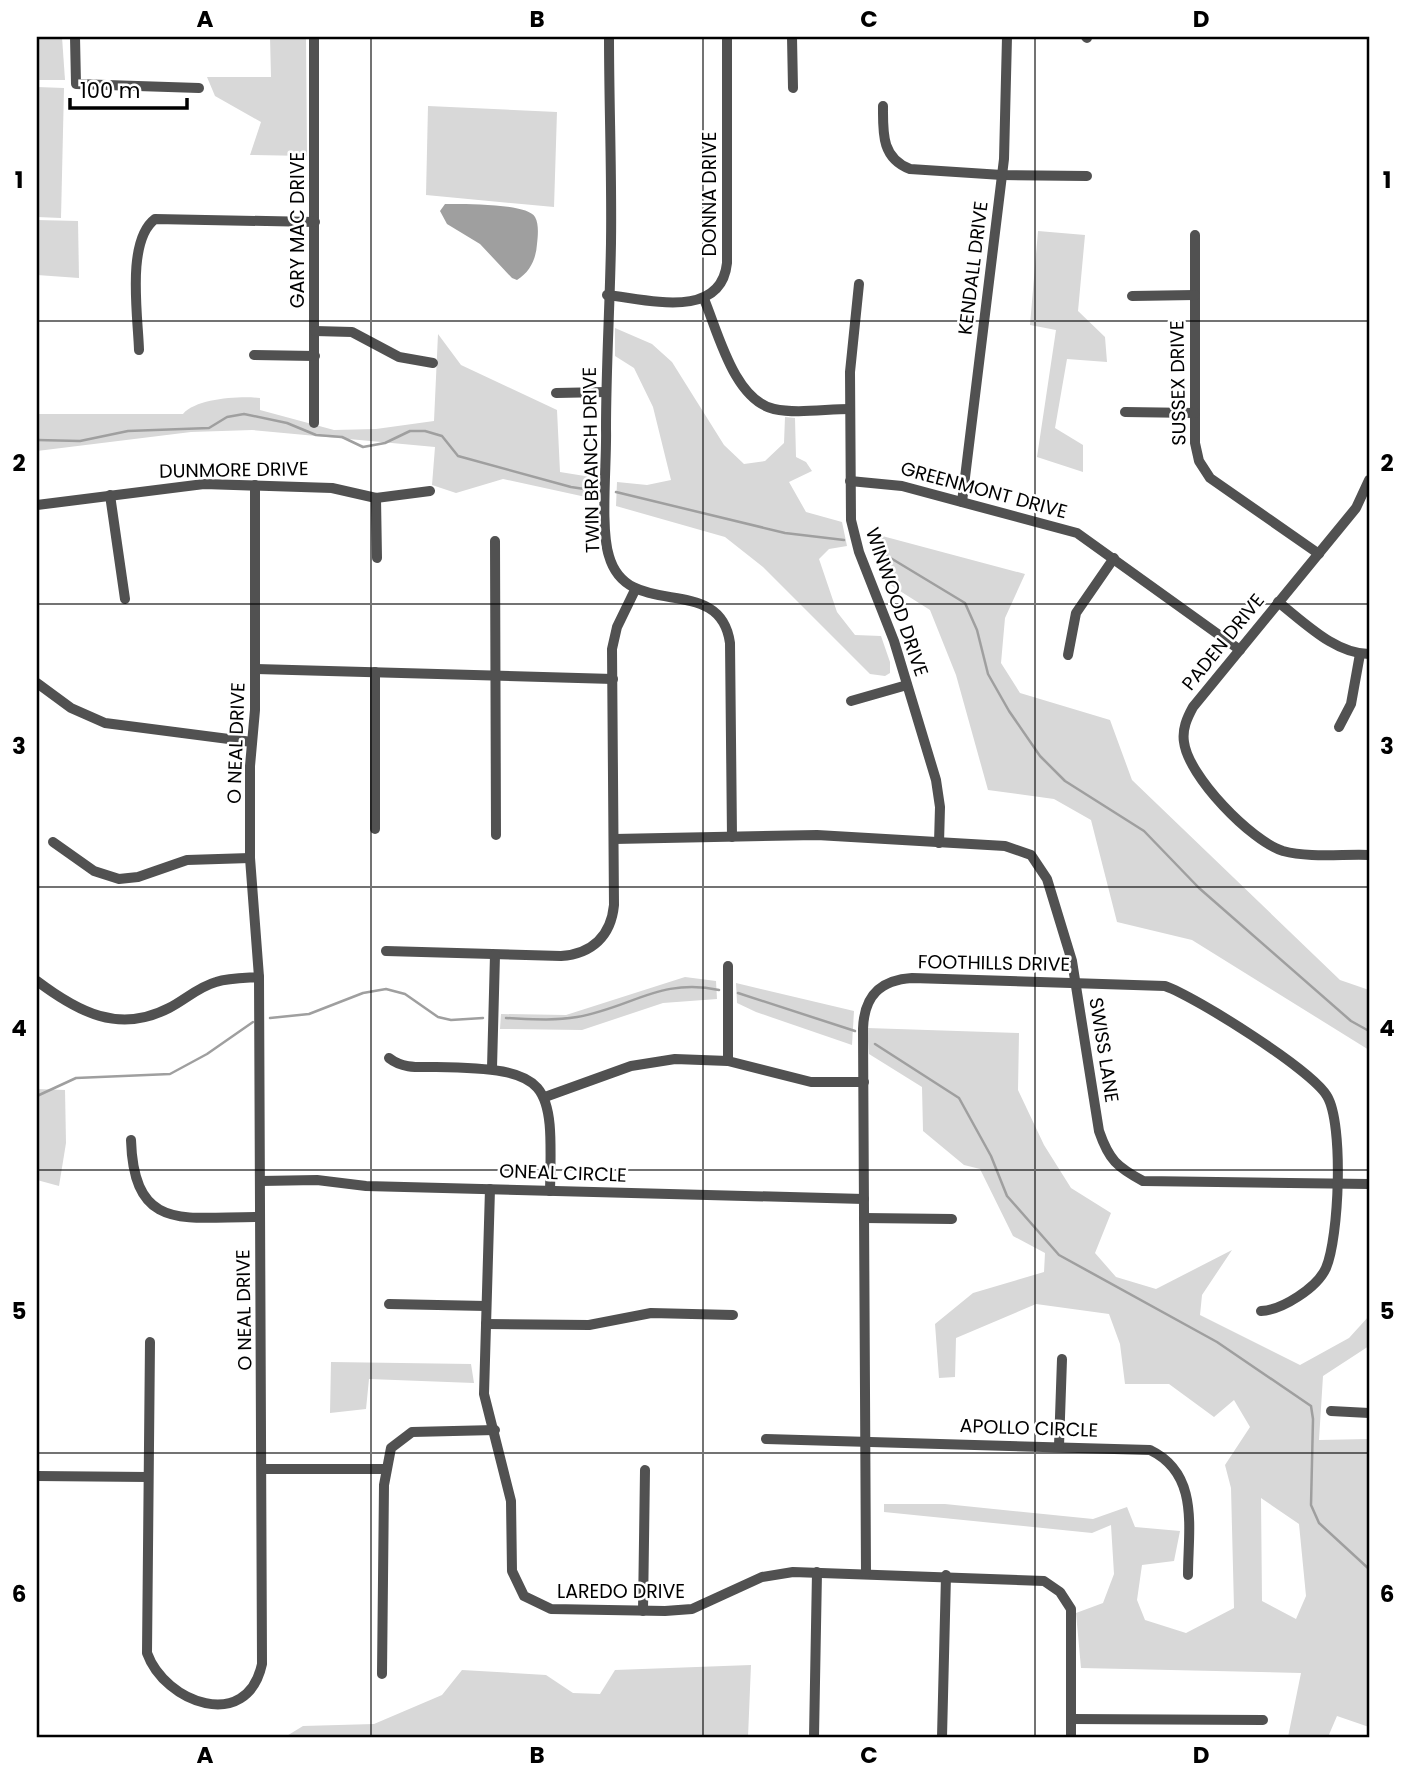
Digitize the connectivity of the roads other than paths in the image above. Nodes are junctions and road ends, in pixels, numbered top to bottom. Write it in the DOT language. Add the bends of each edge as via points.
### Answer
graph roads {
  1 [pos="75,37"];
  2 [pos="314,37"];
  3 [pos="609,37"];
  4 [pos="726,37"];
  5 [pos="792,37"];
  6 [pos="1007,37"];
  7 [pos="199,88"];
  8 [pos="793,88"];
  9 [pos="883,106"];
  10 [pos="1002,175"];
  11 [pos="1087,176"];
  12 [pos="315,222"];
  13 [pos="1195,235"];
  14 [pos="859,284"];
  15 [pos="607,295"];
  16 [pos="1195,295"];
  17 [pos="1132,296"];
  18 [pos="704,299"];
  19 [pos="316,331"];
  20 [pos="139,350"];
  21 [pos="254,355"];
  22 [pos="315,356"];
  23 [pos="433,363"];
  24 [pos="606,392"];
  25 [pos="556,393"];
  26 [pos="850,409"];
  27 [pos="1125,412"];
  28 [pos="1195,413"];
  29 [pos="314,423"];
  30 [pos="1369,480"];
  31 [pos="850,481"];
  32 [pos="255,485"];
  33 [pos="430,491"];
  34 [pos="110,495"];
  35 [pos="376,498"];
  36 [pos="962,502"];
  37 [pos="37,505"];
  38 [pos="495,541"];
  39 [pos="1319,554"];
  40 [pos="377,558"];
  41 [pos="1114,558"];
  42 [pos="635,590"];
  43 [pos="125,599"];
  44 [pos="1278,603"];
  45 [pos="1240,650"];
  46 [pos="1365,654"];
  47 [pos="1068,655"];
  48 [pos="256,669"];
  49 [pos="375,672"];
  50 [pos="495,677"];
  51 [pos="613,678"];
  52 [pos="37,683"];
  53 [pos="907,685"];
  54 [pos="851,701"];
  55 [pos="1339,727"];
  56 [pos="252,742"];
  57 [pos="375,830"];
  58 [pos="496,835"];
  59 [pos="732,837"];
  60 [pos="614,839"];
  61 [pos="53,842"];
  62 [pos="939,843"];
  63 [pos="1369,855"];
  64 [pos="250,858"];
  65 [pos="386,951"];
  66 [pos="495,955"];
  67 [pos="728,966"];
  68 [pos="258,977"];
  69 [pos="37,981"];
  70 [pos="1076,982"];
  71 [pos="389,1058"];
  72 [pos="728,1061"];
  73 [pos="492,1068"];
  74 [pos="864,1082"];
  75 [pos="545,1097"];
  76 [pos="131,1140"];
  77 [pos="261,1181"];
  78 [pos="1336,1183"];
  79 [pos="1369,1184"];
  80 [pos="489,1189"];
  81 [pos="550,1191"];
  82 [pos="864,1199"];
  83 [pos="261,1217"];
  84 [pos="864,1218"];
  85 [pos="952,1219"];
  86 [pos="389,1304"];
  87 [pos="486,1306"];
  88 [pos="1261,1311"];
  89 [pos="733,1315"];
  90 [pos="486,1324"];
  91 [pos="150,1342"];
  92 [pos="1062,1359"];
  93 [pos="1331,1411"];
  94 [pos="1369,1413"];
  95 [pos="495,1430"];
  96 [pos="766,1439"];
  97 [pos="866,1441"];
  98 [pos="1059,1447"];
  99 [pos="263,1469"];
  100 [pos="386,1469"];
  101 [pos="645,1470"];
  102 [pos="37,1476"];
  103 [pos="148,1477"];
  104 [pos="817,1572"];
  105 [pos="866,1574"];
  106 [pos="946,1575"];
  107 [pos="1188,1575"];
  108 [pos="643,1611"];
  109 [pos="382,1674"];
  110 [pos="1071,1719"];
  111 [pos="1263,1720"];
  112 [pos="814,1737"];
  113 [pos="942,1737"];
  114 [pos="1071,1737"];
  1 -- 7 [label="street" via="76,84"];
  2 -- 12 [label="street, GARY MAC DRIVE"];
  3 -- 15 [label="street, TWIN BRANCH DRIVE" via="611,246"];
  4 -- 18 [label="street, DONNA DRIVE" via="727,263 721,284"];
  5 -- 8 [label="street"];
  6 -- 10 [label="street, KENDALL DRIVE"];
  9 -- 10 [label="street" via="884,142 896,162 910,169"];
  10 -- 11 [label="street"];
  10 -- 36 [label="street, KENDALL DRIVE"];
  12 -- 19 [label="street, GARY MAC DRIVE"];
  12 -- 20 [label="street" via="164,217 148,225 138,252"];
  13 -- 16 [label="street, SUSSEX DRIVE"];
  14 -- 26 [label="street, WINWOOD DRIVE"];
  15 -- 18 [label="street" via="681,302"];
  15 -- 24 [label="street, TWIN BRANCH DRIVE"];
  16 -- 17 [label="street"];
  16 -- 28 [label="street, SUSSEX DRIVE"];
  18 -- 26 [label="street" via="739,381 754,399 774,409"];
  19 -- 22 [label="street, GARY MAC DRIVE"];
  19 -- 23 [label="street" via="352,332 399,357"];
  21 -- 22 [label="street"];
  22 -- 29 [label="street, GARY MAC DRIVE"];
  24 -- 25 [label="street"];
  24 -- 42 [label="street, TWIN BRANCH DRIVE" via="607,549 617,574"];
  26 -- 31 [label="street, WINWOOD DRIVE"];
  27 -- 28 [label="street"];
  28 -- 39 [label="street, SUSSEX DRIVE" via="1197,452 1210,478"];
  30 -- 39 [label="street, PADEN DRIVE" via="1356,508"];
  31 -- 36 [label="street, GREENMONT DRIVE" via="902,486"];
  31 -- 53 [label="street, WINWOOD DRIVE" via="856,542 883,607"];
  32 -- 34 [label="street, DUNMORE DRIVE" via="191,485"];
  32 -- 35 [label="street, DUNMORE DRIVE" via="332,488"];
  32 -- 48 [label="street, O NEAL DRIVE"];
  33 -- 35 [label="street, DUNMORE DRIVE"];
  34 -- 37 [label="street, DUNMORE DRIVE"];
  34 -- 43 [label="street"];
  35 -- 40 [label="street"];
  36 -- 41 [label="street, GREENMONT DRIVE" via="1077,533"];
  38 -- 50 [label="street"];
  39 -- 44 [label="street, PADEN DRIVE"];
  41 -- 45 [label="street, GREENMONT DRIVE"];
  41 -- 47 [label="street" via="1076,613"];
  42 -- 51 [label="street" via="614,637"];
  42 -- 59 [label="street" via="704,604 726,625"];
  44 -- 45 [label="street, PADEN DRIVE"];
  44 -- 46 [label="street" via="1335,644"];
  45 -- 63 [label="street, PADEN DRIVE" via="1188,717 1184,743 1193,768 1248,832 1271,846 1291,852"];
  46 -- 55 [label="street" via="1351,704"];
  48 -- 49 [label="street"];
  48 -- 56 [label="street, O NEAL DRIVE"];
  49 -- 50 [label="street"];
  49 -- 57 [label="street"];
  50 -- 51 [label="street"];
  50 -- 58 [label="street"];
  51 -- 60 [label="street"];
  52 -- 56 [label="street" via="71,708 105,723"];
  53 -- 54 [label="street"];
  53 -- 62 [label="street, WINWOOD DRIVE" via="936,779"];
  56 -- 64 [label="street, O NEAL DRIVE"];
  59 -- 60 [label="street, SWISS LANE"];
  59 -- 62 [label="street, SWISS LANE" via="817,835"];
  60 -- 66 [label="street" via="613,914 602,938 572,955"];
  61 -- 64 [label="street" via="94,871 119,879 187,860"];
  62 -- 70 [label="street, SWISS LANE" via="1016,848 1038,860 1064,930"];
  64 -- 68 [label="street, O NEAL DRIVE"];
  65 -- 66 [label="street"];
  66 -- 73 [label="street"];
  67 -- 72 [label="street"];
  68 -- 69 [label="street" via="212,983 158,1014 130,1020 82,1012"];
  68 -- 77 [label="street, O NEAL DRIVE"];
  70 -- 74 [label="street, FOOTHILLS DRIVE" via="891,981 873,992 866,1006"];
  70 -- 78 [label="street, FOOTHILLS DRIVE" via="1155,984 1184,993 1312,1079 1335,1114"];
  70 -- 78 [label="street, SWISS LANE" via="1099,1131 1118,1168 1143,1181"];
  71 -- 73 [label="street" via="407,1066"];
  72 -- 74 [label="street" via="811,1082"];
  72 -- 75 [label="street" via="650,1062"];
  73 -- 75 [label="street" via="525,1078"];
  74 -- 82 [label="street, FOOTHILLS DRIVE"];
  75 -- 81 [label="street" via="552,1128"];
  76 -- 83 [label="street" via="134,1180 156,1208 174,1215"];
  77 -- 80 [label="street, ONEAL CIRCLE"];
  77 -- 83 [label="street, O NEAL DRIVE"];
  78 -- 79 [label="street, SWISS LANE"];
  78 -- 88 [label="street, FOOTHILLS DRIVE" via="1334,1244 1325,1270 1302,1293 1272,1310"];
  80 -- 81 [label="street, ONEAL CIRCLE"];
  80 -- 87 [label="street, LAREDO DRIVE"];
  81 -- 82 [label="street, ONEAL CIRCLE"];
  82 -- 84 [label="street, FOOTHILLS DRIVE"];
  83 -- 99 [label="street, O NEAL DRIVE"];
  84 -- 85 [label="street"];
  84 -- 97 [label="street, FOOTHILLS DRIVE"];
  86 -- 87 [label="street"];
  87 -- 90 [label="street, LAREDO DRIVE"];
  89 -- 90 [label="street" via="651,1313 589,1325"];
  90 -- 95 [label="street, LAREDO DRIVE" via="484,1394"];
  91 -- 103 [label="street, O NEAL DRIVE"];
  92 -- 98 [label="street"];
  93 -- 94 [label="street"];
  95 -- 100 [label="street" via="412,1432 391,1448"];
  95 -- 108 [label="street, LAREDO DRIVE" via="511,1501 512,1571 524,1596 551,1609"];
  96 -- 97 [label="street, APOLLO CIRCLE"];
  97 -- 98 [label="street, APOLLO CIRCLE"];
  97 -- 105 [label="street, FOOTHILLS DRIVE"];
  98 -- 107 [label="street, APOLLO CIRCLE" via="1142,1450 1177,1469 1186,1489"];
  99 -- 100 [label="street"];
  99 -- 103 [label="street, O NEAL DRIVE" via="260,1675 235,1702 218,1705 201,1702 166,1684 147,1653"];
  100 -- 109 [label="street"];
  101 -- 108 [label="street"];
  102 -- 103 [label="street"];
  104 -- 105 [label="street, LAREDO DRIVE"];
  104 -- 108 [label="street, LAREDO DRIVE" via="762,1577 692,1609"];
  104 -- 112 [label="street"];
  105 -- 106 [label="street, LAREDO DRIVE"];
  106 -- 110 [label="street, LAREDO DRIVE" via="1031,1578 1060,1592 1071,1609 1073,1623"];
  106 -- 113 [label="street"];
  110 -- 111 [label="street"];
  110 -- 114 [label="street, LAREDO DRIVE"];
}
